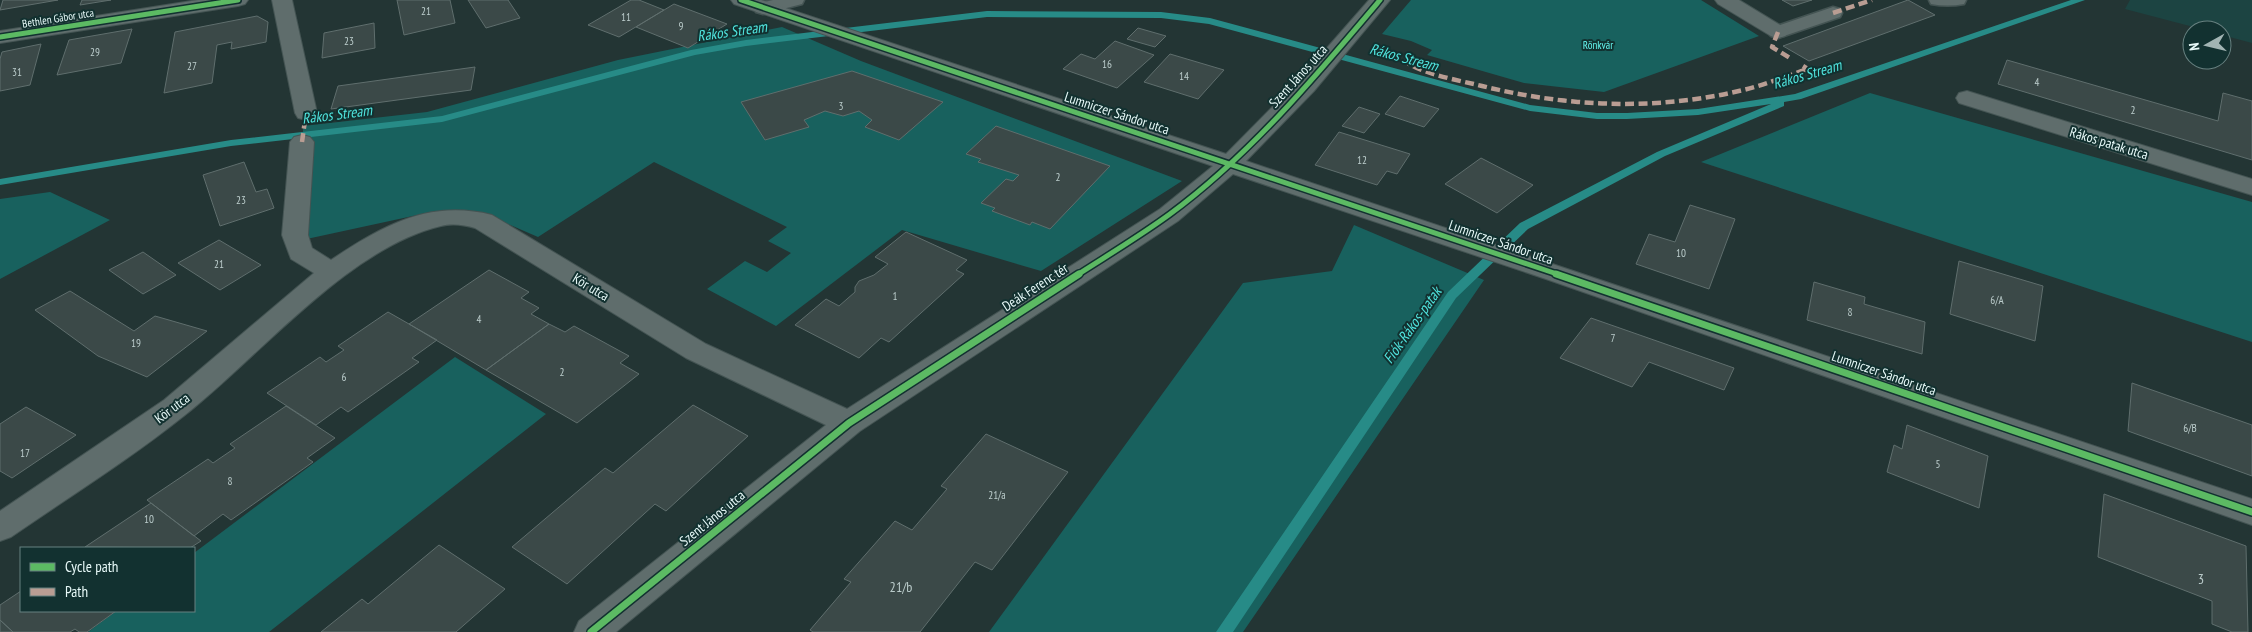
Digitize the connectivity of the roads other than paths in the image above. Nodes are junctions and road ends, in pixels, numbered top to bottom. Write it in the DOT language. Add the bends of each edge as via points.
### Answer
graph roads {
  1 [pos="238,0"];
  2 [pos="282,0"];
  3 [pos="741,0"];
  4 [pos="1380,0"];
  5 [pos="1725,0"];
  6 [pos="1938,0"];
  7 [pos="1957,0"];
  8 [pos="795,9"];
  9 [pos="1833,13"];
  10 [pos="1778,32"];
  11 [pos="0,37"];
  12 [pos="1966,98"];
  13 [pos="306,113"];
  14 [pos="302,142"];
  15 [pos="1229,164"];
  16 [pos="2252,187"];
  17 [pos="333,273"];
  18 [pos="849,423"];
  19 [pos="2252,512"];
  20 [pos="0,528"];
  21 [pos="591,632"];
  1 -- 11 [label="street, Bethlen Gábor utca"];
  2 -- 13 [label="street"];
  3 -- 8 [label="street, Lumniczer Sándor utca" via="763,8"];
  4 -- 15 [label="street, Szent János utca" via="1318,74"];
  5 -- 10 [label="street"];
  6 -- 7 [label="lane"];
  8 -- 15 [label="street, Lumniczer Sándor utca" via="874,46"];
  9 -- 10 [label="lane"];
  12 -- 16 [label="street, Rákos patak utca"];
  14 -- 17 [label="street" via="295,235 300,253"];
  15 -- 18 [label="street, Deák Ferenc tér" via="1169,214"];
  15 -- 19 [label="street, Lumniczer Sándor utca"];
  17 -- 18 [label="street, Kör utca" via="406,227 440,217 484,221 696,351"];
  17 -- 20 [label="street, Kör utca" via="175,408"];
  18 -- 21 [label="street, Szent János utca"];
}
